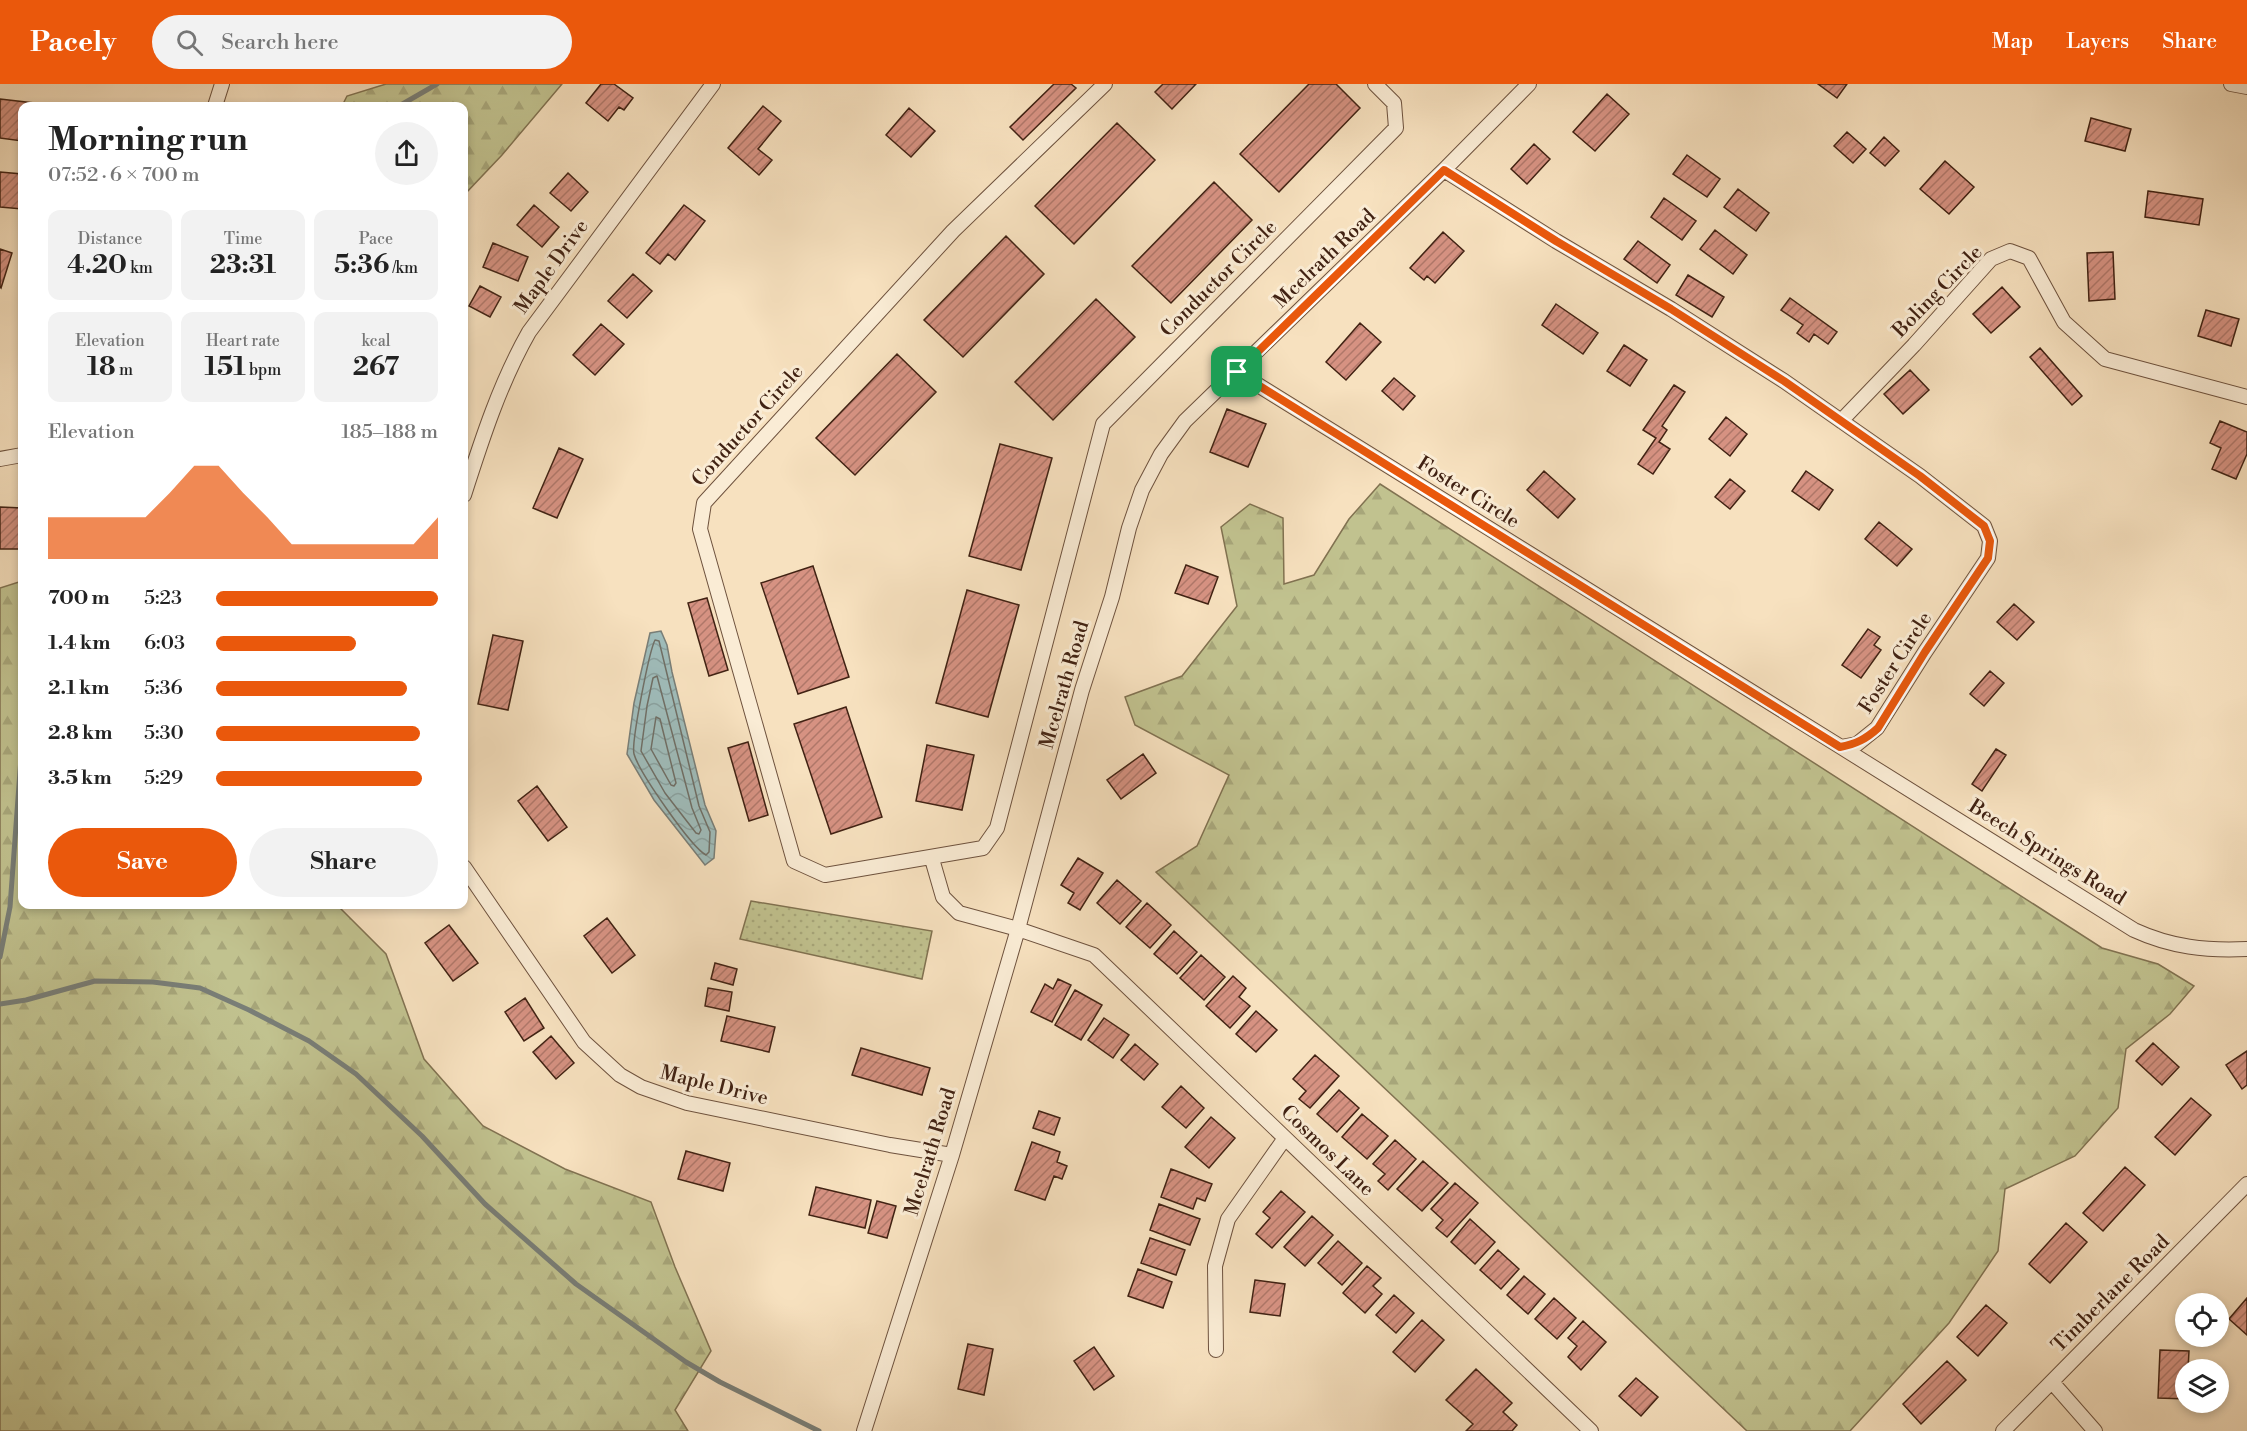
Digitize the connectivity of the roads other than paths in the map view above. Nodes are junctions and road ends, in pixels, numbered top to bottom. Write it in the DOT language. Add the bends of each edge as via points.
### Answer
graph roads {
  1 [pos="222,84"];
  2 [pos="712,84"];
  3 [pos="1105,84"];
  4 [pos="1375,84"];
  5 [pos="1529,84"];
  6 [pos="2231,84"];
  7 [pos="2247,87"];
  8 [pos="215,102"];
  9 [pos="1444,170"];
  10 [pos="1237,372"];
  11 [pos="2247,397"];
  12 [pos="1841,421"];
  13 [pos="18,456"];
  14 [pos="0,459"];
  15 [pos="468,484"];
  16 [pos="1840,747"];
  17 [pos="932,859"];
  18 [pos="468,873"];
  19 [pos="1018,929"];
  20 [pos="2247,949"];
  21 [pos="1285,1138"];
  22 [pos="952,1155"];
  23 [pos="2247,1184"];
  24 [pos="1216,1350"];
  25 [pos="2052,1382"];
  26 [pos="864,1431"];
  27 [pos="1592,1431"];
  28 [pos="2003,1431"];
  29 [pos="2095,1431"];
  1 -- 8 [label="street"];
  2 -- 15 [label="street, Maple Drive" via="529,332 501,389"];
  3 -- 17 [label="street, Conductor Circle" via="953,231 704,503 700,529 794,861 825,875"];
  4 -- 17 [label="street, Conductor Circle" via="1394,103 1396,128 1103,424 997,828 983,848"];
  5 -- 9 [label="street, Mcelrath Road"];
  6 -- 7 [label="street"];
  9 -- 10 [label="street, Mcelrath Road"];
  9 -- 12 [label="street, Foster Circle" via="1671,309"];
  10 -- 16 [label="street, Foster Circle"];
  10 -- 19 [label="street, Mcelrath Road" via="1185,421 1142,490 1082,690"];
  11 -- 12 [label="street, Boling Circle" via="2105,359 2064,322 2029,258 2010,251 1991,259"];
  12 -- 16 [label="street, Foster Circle" via="1978,520 1988,533 1990,550 1878,728 1857,744"];
  13 -- 14 [label="street"];
  16 -- 20 [label="street, Beech Springs Road" via="2134,930 2184,947 2214,951"];
  17 -- 19 [label="street" via="943,897 959,913"];
  18 -- 22 [label="street, Maple Drive" via="584,1042 641,1087 687,1103"];
  19 -- 21 [label="street, Cosmos Lane" via="1094,955"];
  19 -- 22 [label="street, Mcelrath Road"];
  21 -- 24 [label="street" via="1228,1219 1215,1266"];
  21 -- 27 [label="street, Cosmos Lane"];
  22 -- 26 [label="street, Mcelrath Road"];
  23 -- 25 [label="street, Timberlane Road"];
  25 -- 28 [label="street, Timberlane Road"];
  25 -- 29 [label="street"];
}
